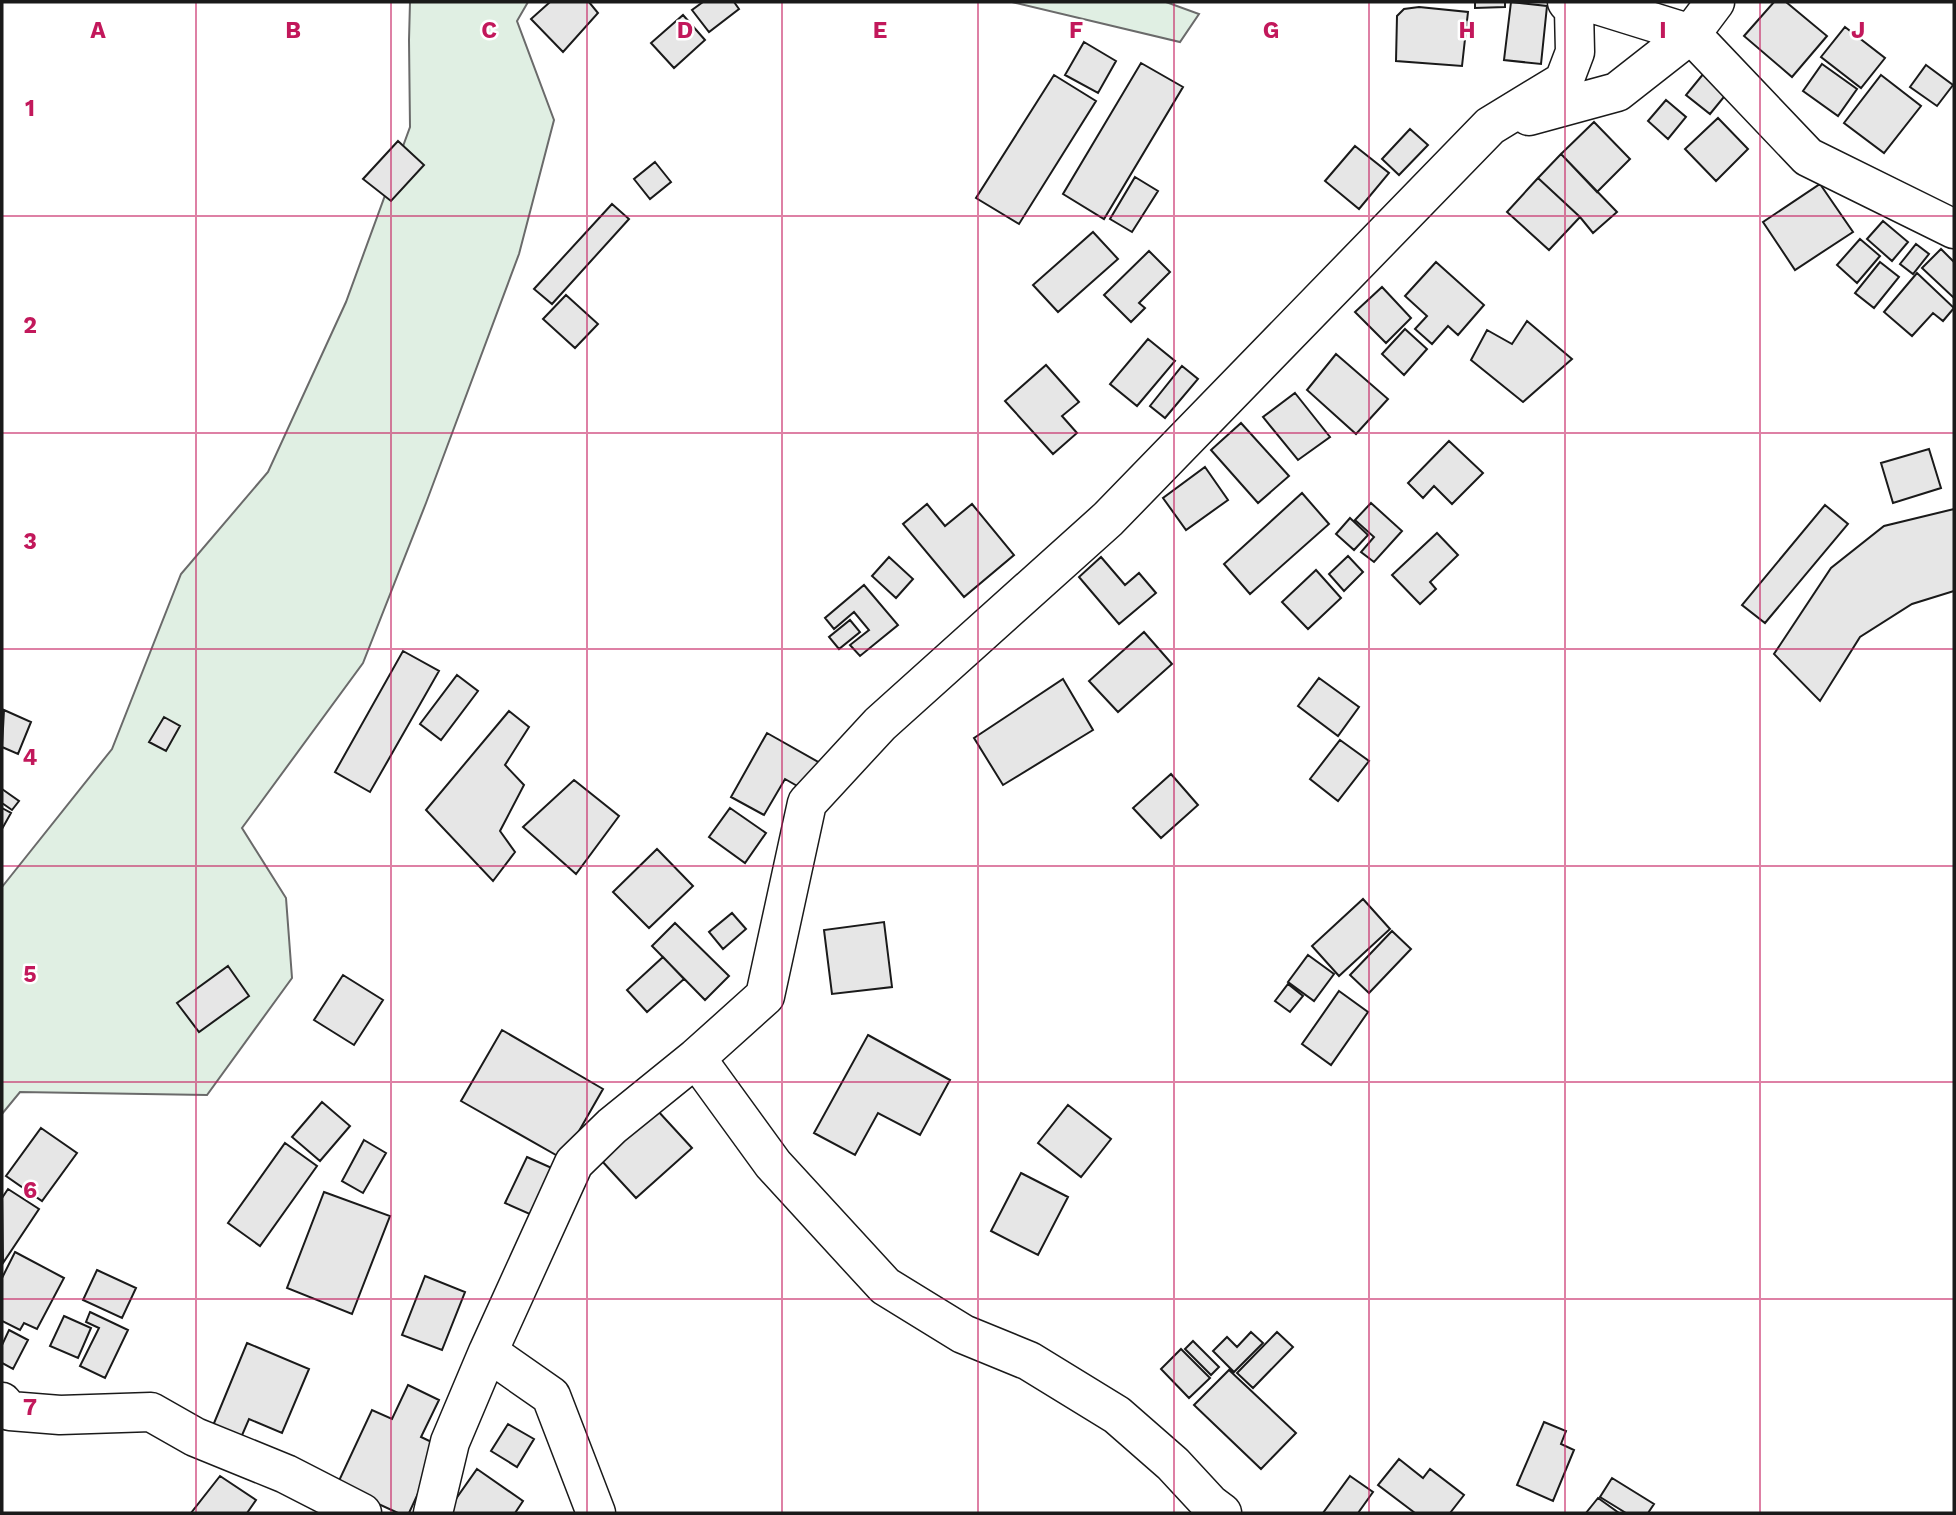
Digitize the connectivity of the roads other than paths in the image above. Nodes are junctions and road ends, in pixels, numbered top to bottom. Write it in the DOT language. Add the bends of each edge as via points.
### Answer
graph roads {
  1 [pos="1567,2"];
  2 [pos="1588,2"];
  3 [pos="1714,2"];
  4 [pos="1691,34"];
  5 [pos="1490,126"];
  6 [pos="1954,229"];
  7 [pos="696,1058"];
  8 [pos="488,1352"];
  9 [pos="2,1402"];
  10 [pos="362,1513"];
  11 [pos="433,1513"];
  12 [pos="596,1513"];
  13 [pos="1222,1513"];
  1 -- 5 [label="street" via="1574,10 1575,52 1564,81"];
  2 -- 4 [label="street"];
  3 -- 4 [label="street"];
  4 -- 5 [label="street" via="1617,92"];
  4 -- 6 [label="street" via="1808,157"];
  5 -- 7 [label="street" via="1108,519 880,724 807,803 765,996"];
  7 -- 8 [label="street" via="574,1163"];
  7 -- 13 [label="street" via="773,1164 885,1286 963,1334 1029,1361 1117,1415"];
  8 -- 11 [label="street" via="450,1442"];
  8 -- 12 [label="street" via="551,1396"];
  9 -- 10 [label="street" via="10,1411 60,1415 151,1412 195,1437 286,1474"];
}
